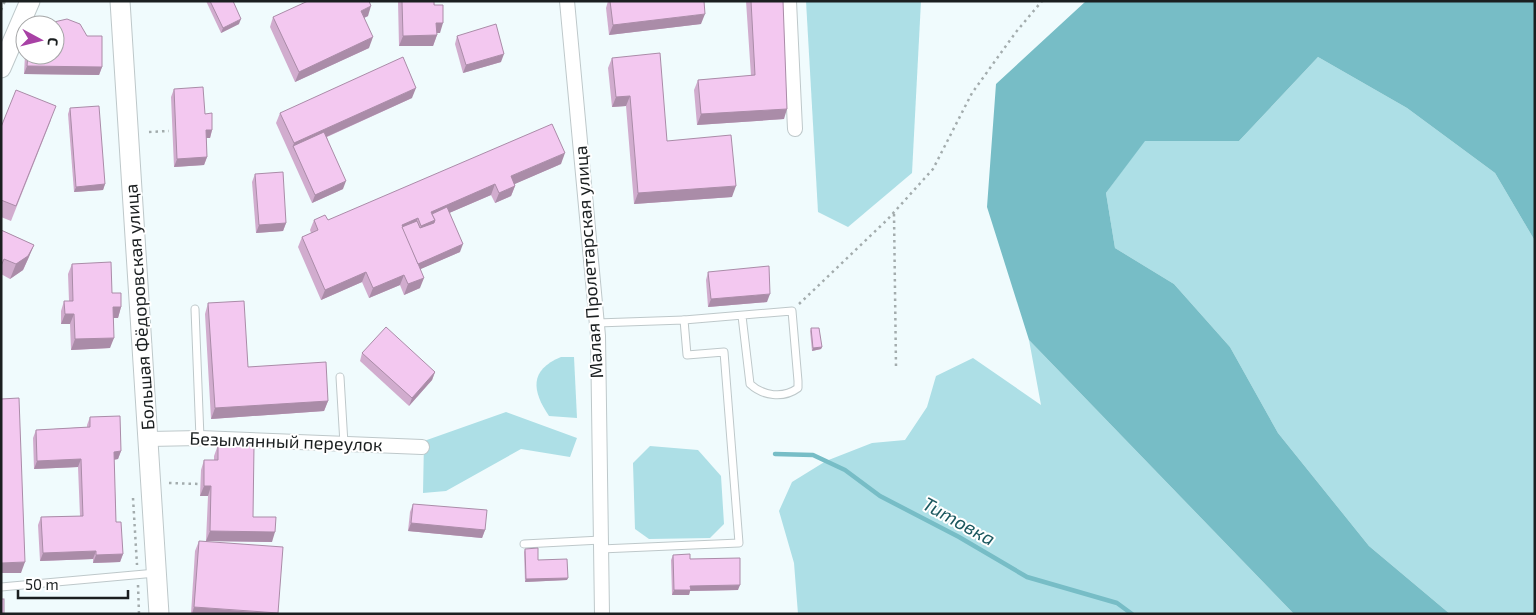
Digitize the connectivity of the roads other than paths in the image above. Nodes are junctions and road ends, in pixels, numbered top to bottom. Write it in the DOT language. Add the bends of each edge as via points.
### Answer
graph roads {
  1 [pos="30,1"];
  2 [pos="120,1"];
  3 [pos="567,1"];
  4 [pos="789,1"];
  5 [pos="1,68"];
  6 [pos="795,129"];
  7 [pos="195,309"];
  8 [pos="742,316"];
  9 [pos="684,320"];
  10 [pos="597,322"];
  11 [pos="340,377"];
  12 [pos="200,438"];
  13 [pos="149,439"];
  14 [pos="344,444"];
  15 [pos="422,447"];
  16 [pos="524,544"];
  17 [pos="601,545"];
  18 [pos="157,573"];
  19 [pos="1,587"];
  20 [pos="159,614"];
  21 [pos="602,614"];
  1 -- 5 [label="street"];
  2 -- 13 [label="street, Большая Фёдоровская улица"];
  3 -- 10 [label="street, Малая Пролетарская улица"];
  4 -- 6 [label="street"];
  7 -- 12 [label="lane"];
  8 -- 8 [label="lane" via="750,384 759,392 792,393 798,388 792,311"];
  8 -- 9 [label="lane"];
  9 -- 10 [label="lane"];
  9 -- 17 [label="lane" via="687,355 724,352 739,543"];
  10 -- 17 [label="street, Малая Пролетарская улица"];
  11 -- 14 [label="lane"];
  12 -- 13 [label="street, Безымянный переулок"];
  12 -- 14 [label="street, Безымянный переулок"];
  13 -- 18 [label="street, Большая Фёдоровская улица"];
  14 -- 15 [label="street, Безымянный переулок"];
  16 -- 17 [label="lane"];
  17 -- 21 [label="street, Малая Пролетарская улица"];
  18 -- 19 [label="lane"];
  18 -- 20 [label="street, Большая Фёдоровская улица"];
}
